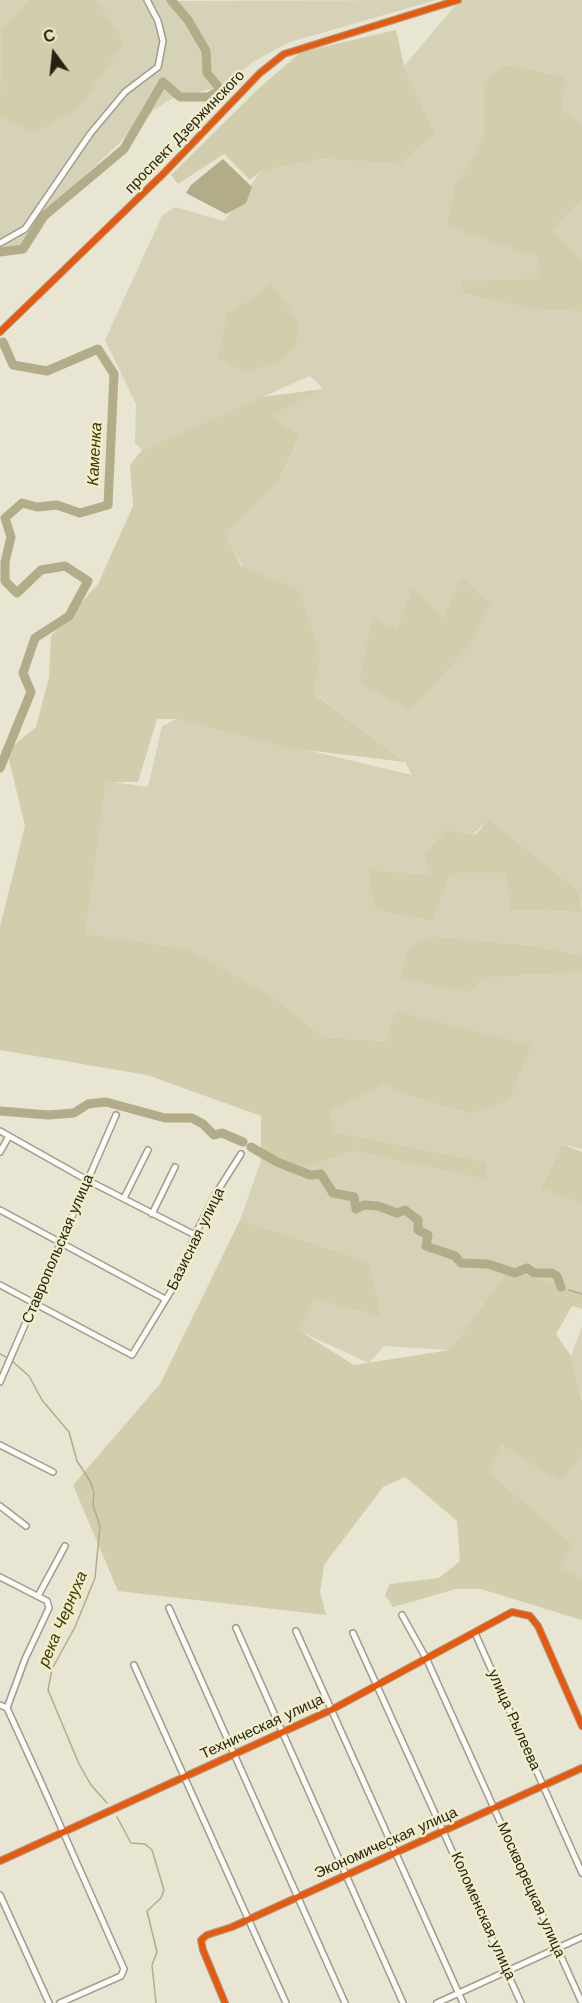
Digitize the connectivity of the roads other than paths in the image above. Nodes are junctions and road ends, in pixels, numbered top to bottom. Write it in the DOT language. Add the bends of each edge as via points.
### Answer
graph roads {
  1 [pos="147,0"];
  2 [pos="458,0"];
  3 [pos="0,243"];
  4 [pos="0,332"];
  5 [pos="116,1116"];
  6 [pos="0,1131"];
  7 [pos="9,1136"];
  8 [pos="148,1150"];
  9 [pos="0,1152"];
  10 [pos="242,1154"];
  11 [pos="175,1167"];
  12 [pos="87,1180"];
  13 [pos="124,1198"];
  14 [pos="0,1210"];
  15 [pos="152,1214"];
  16 [pos="195,1235"];
  17 [pos="60,1241"];
  18 [pos="0,1285"];
  19 [pos="165,1299"];
  20 [pos="34,1304"];
  21 [pos="0,1382"];
  22 [pos="0,1445"];
  23 [pos="53,1472"];
  24 [pos="0,1506"];
  25 [pos="26,1526"];
  26 [pos="65,1546"];
  27 [pos="0,1577"];
  28 [pos="38,1596"];
  29 [pos="169,1608"];
  30 [pos="402,1615"];
  31 [pos="236,1628"];
  32 [pos="296,1631"];
  33 [pos="353,1633"];
  34 [pos="475,1634"];
  35 [pos="427,1660"];
  36 [pos="134,1665"];
  37 [pos="379,1685"];
  38 [pos="0,1705"];
  39 [pos="6,1708"];
  40 [pos="331,1710"];
  41 [pos="582,1726"];
  42 [pos="282,1732"];
  43 [pos="233,1754"];
  44 [pos="582,1768"];
  45 [pos="184,1777"];
  46 [pos="543,1785"];
  47 [pos="494,1807"];
  48 [pos="445,1830"];
  49 [pos="63,1833"];
  50 [pos="396,1852"];
  51 [pos="0,1861"];
  52 [pos="582,1873"];
  53 [pos="346,1874"];
  54 [pos="0,1895"];
  55 [pos="297,1896"];
  56 [pos="249,1918"];
  57 [pos="582,1937"];
  58 [pos="557,1948"];
  59 [pos="507,1971"];
  60 [pos="459,1993"];
  61 [pos="49,2003"];
  62 [pos="60,2003"];
  63 [pos="225,2003"];
  64 [pos="286,2003"];
  65 [pos="345,2003"];
  66 [pos="403,2003"];
  67 [pos="437,2003"];
  68 [pos="463,2003"];
  69 [pos="522,2003"];
  70 [pos="582,2003"];
  1 -- 3 [label="street" via="159,21 163,41 158,67 125,92 90,134 25,229"];
  2 -- 4 [label="street, проспект Дзержинского" via="284,54 260,73 164,173"];
  5 -- 12 [label="street, Ставропольская улица"];
  6 -- 7 [label="street"];
  7 -- 9 [label="street"];
  7 -- 12 [label="street"];
  8 -- 13 [label="street"];
  10 -- 16 [label="street, Базисная улица"];
  11 -- 15 [label="street"];
  12 -- 13 [label="street"];
  12 -- 17 [label="street, Ставропольская улица"];
  13 -- 15 [label="street"];
  14 -- 17 [label="street"];
  15 -- 16 [label="street"];
  16 -- 19 [label="street, Базисная улица"];
  17 -- 19 [label="street"];
  17 -- 20 [label="street, Ставропольская улица"];
  18 -- 20 [label="street"];
  19 -- 20 [label="street, Базисная улица" via="132,1355"];
  20 -- 21 [label="street, Ставропольская улица"];
  22 -- 23 [label="street"];
  24 -- 25 [label="street"];
  26 -- 28 [label="street"];
  27 -- 28 [label="street"];
  28 -- 39 [label="street" via="47,1601 49,1608"];
  29 -- 43 [label="street"];
  30 -- 35 [label="street, Москворецкая улица"];
  31 -- 42 [label="street"];
  32 -- 40 [label="street"];
  33 -- 37 [label="street, Коломенская улица"];
  34 -- 35 [label="street, Техническая улица"];
  34 -- 41 [label="street, Техническая улица" via="512,1612 530,1616 550,1650"];
  34 -- 46 [label="street, улица Рылеева"];
  35 -- 37 [label="street, Техническая улица"];
  35 -- 47 [label="street, Москворецкая улица"];
  36 -- 45 [label="street"];
  37 -- 40 [label="street, Техническая улица"];
  37 -- 48 [label="street, Коломенская улица"];
  38 -- 39 [label="street"];
  39 -- 49 [label="street"];
  40 -- 42 [label="street, Техническая улица"];
  40 -- 50 [label="street"];
  42 -- 43 [label="street, Техническая улица"];
  42 -- 53 [label="street"];
  43 -- 45 [label="street, Техническая улица"];
  43 -- 55 [label="street"];
  44 -- 46 [label="street, Экономическая улица"];
  45 -- 49 [label="street, Техническая улица"];
  45 -- 56 [label="street"];
  46 -- 47 [label="street, Экономическая улица"];
  46 -- 52 [label="street, улица Рылеева"];
  47 -- 48 [label="street, Экономическая улица"];
  47 -- 58 [label="street, Москворецкая улица"];
  48 -- 50 [label="street, Экономическая улица"];
  48 -- 59 [label="street, Коломенская улица"];
  49 -- 51 [label="street, Техническая улица"];
  49 -- 62 [label="street" via="124,1972"];
  50 -- 53 [label="street, Экономическая улица"];
  50 -- 60 [label="street"];
  53 -- 55 [label="street, Экономическая улица"];
  53 -- 66 [label="street"];
  54 -- 61 [label="street"];
  55 -- 56 [label="street, Экономическая улица"];
  55 -- 65 [label="street"];
  56 -- 63 [label="street, Экономическая улица" via="201,1940"];
  56 -- 64 [label="street"];
  57 -- 58 [label="street"];
  58 -- 59 [label="street"];
  58 -- 70 [label="street, Москворецкая улица"];
  59 -- 60 [label="street"];
  59 -- 69 [label="street, Коломенская улица"];
  60 -- 67 [label="street"];
  60 -- 68 [label="street"];
}
